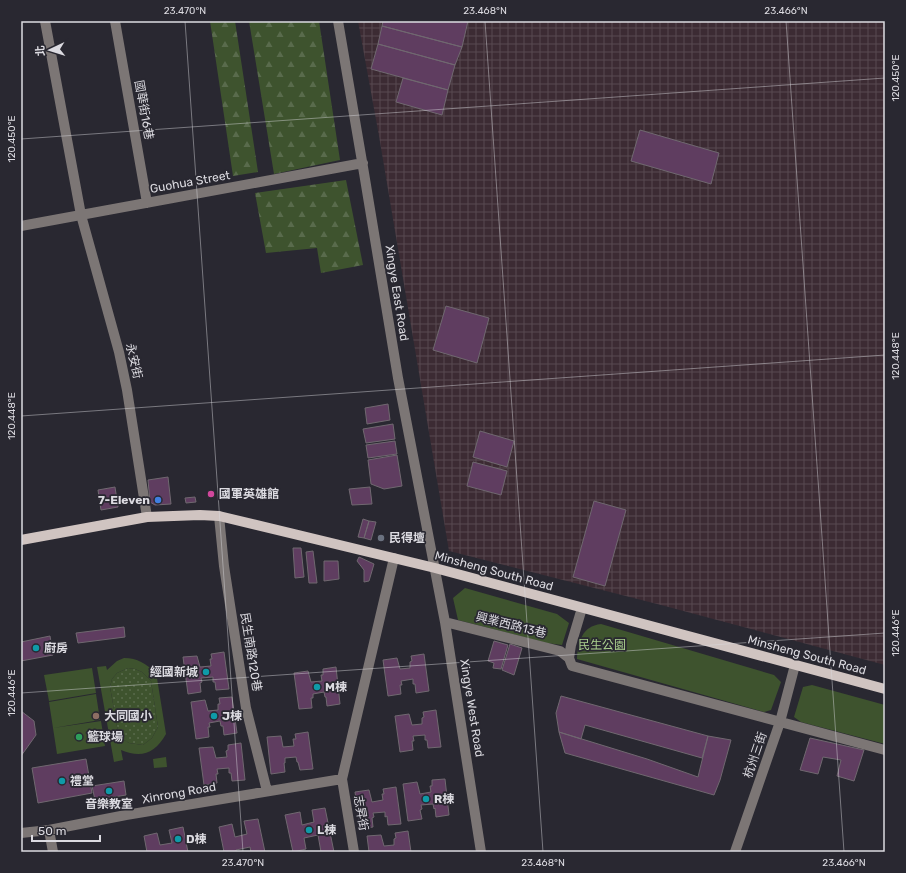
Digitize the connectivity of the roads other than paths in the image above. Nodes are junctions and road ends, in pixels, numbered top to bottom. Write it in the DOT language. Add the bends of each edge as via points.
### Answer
graph roads {
  1 [pos="45,21"];
  2 [pos="115,21"];
  3 [pos="338,21"];
  4 [pos="363,163"];
  5 [pos="147,203"];
  6 [pos="81,215"];
  7 [pos="21,226"];
  8 [pos="219,516"];
  9 [pos="147,517"];
  10 [pos="21,540"];
  11 [pos="394,558"];
  12 [pos="435,568"];
  13 [pos="582,608"];
  14 [pos="445,622"];
  15 [pos="569,658"];
  16 [pos="795,665"];
  17 [pos="885,689"];
  18 [pos="780,722"];
  19 [pos="885,750"];
  20 [pos="342,779"];
  21 [pos="267,791"];
  22 [pos="49,830"];
  23 [pos="21,833"];
  24 [pos="53,852"];
  25 [pos="354,852"];
  26 [pos="481,852"];
  27 [pos="735,852"];
  1 -- 6 [label="street, 永安街"];
  2 -- 5 [label="street, 國華街16巷"];
  3 -- 4 [label="street, Xingye East Road"];
  4 -- 5 [label="street, Guohua Street"];
  4 -- 12 [label="street, Xingye East Road" via="398,378"];
  5 -- 6 [label="street, Guohua Street"];
  6 -- 7 [label="street, Guohua Street"];
  6 -- 9 [label="street, 永安街" via="119,352"];
  8 -- 9 [label="main road, Minsheng South Road"];
  8 -- 11 [label="main road, Minsheng South Road"];
  8 -- 21 [label="street, 民生南路120巷" via="224,566 246,708"];
  9 -- 10 [label="main road, Minsheng South Road"];
  11 -- 12 [label="main road, Minsheng South Road"];
  11 -- 20 [label="street"];
  12 -- 13 [label="main road, Minsheng South Road"];
  12 -- 14 [label="street, Xingye West Road"];
  13 -- 15 [label="street"];
  13 -- 16 [label="main road, Minsheng South Road"];
  14 -- 15 [label="street, 興業西路13巷" via="560,650"];
  14 -- 26 [label="street, Xingye West Road"];
  15 -- 18 [label="street, 興業西路13巷" via="572,666"];
  16 -- 17 [label="main road, Minsheng South Road"];
  16 -- 18 [label="street, 杭州三街"];
  18 -- 19 [label="street"];
  18 -- 27 [label="street, 杭州三街"];
  20 -- 21 [label="street, Xinrong Road"];
  20 -- 25 [label="street, 志昇街"];
  21 -- 22 [label="street, Xinrong Road"];
  22 -- 23 [label="street, Xinrong Road"];
  22 -- 24 [label="street"];
}
